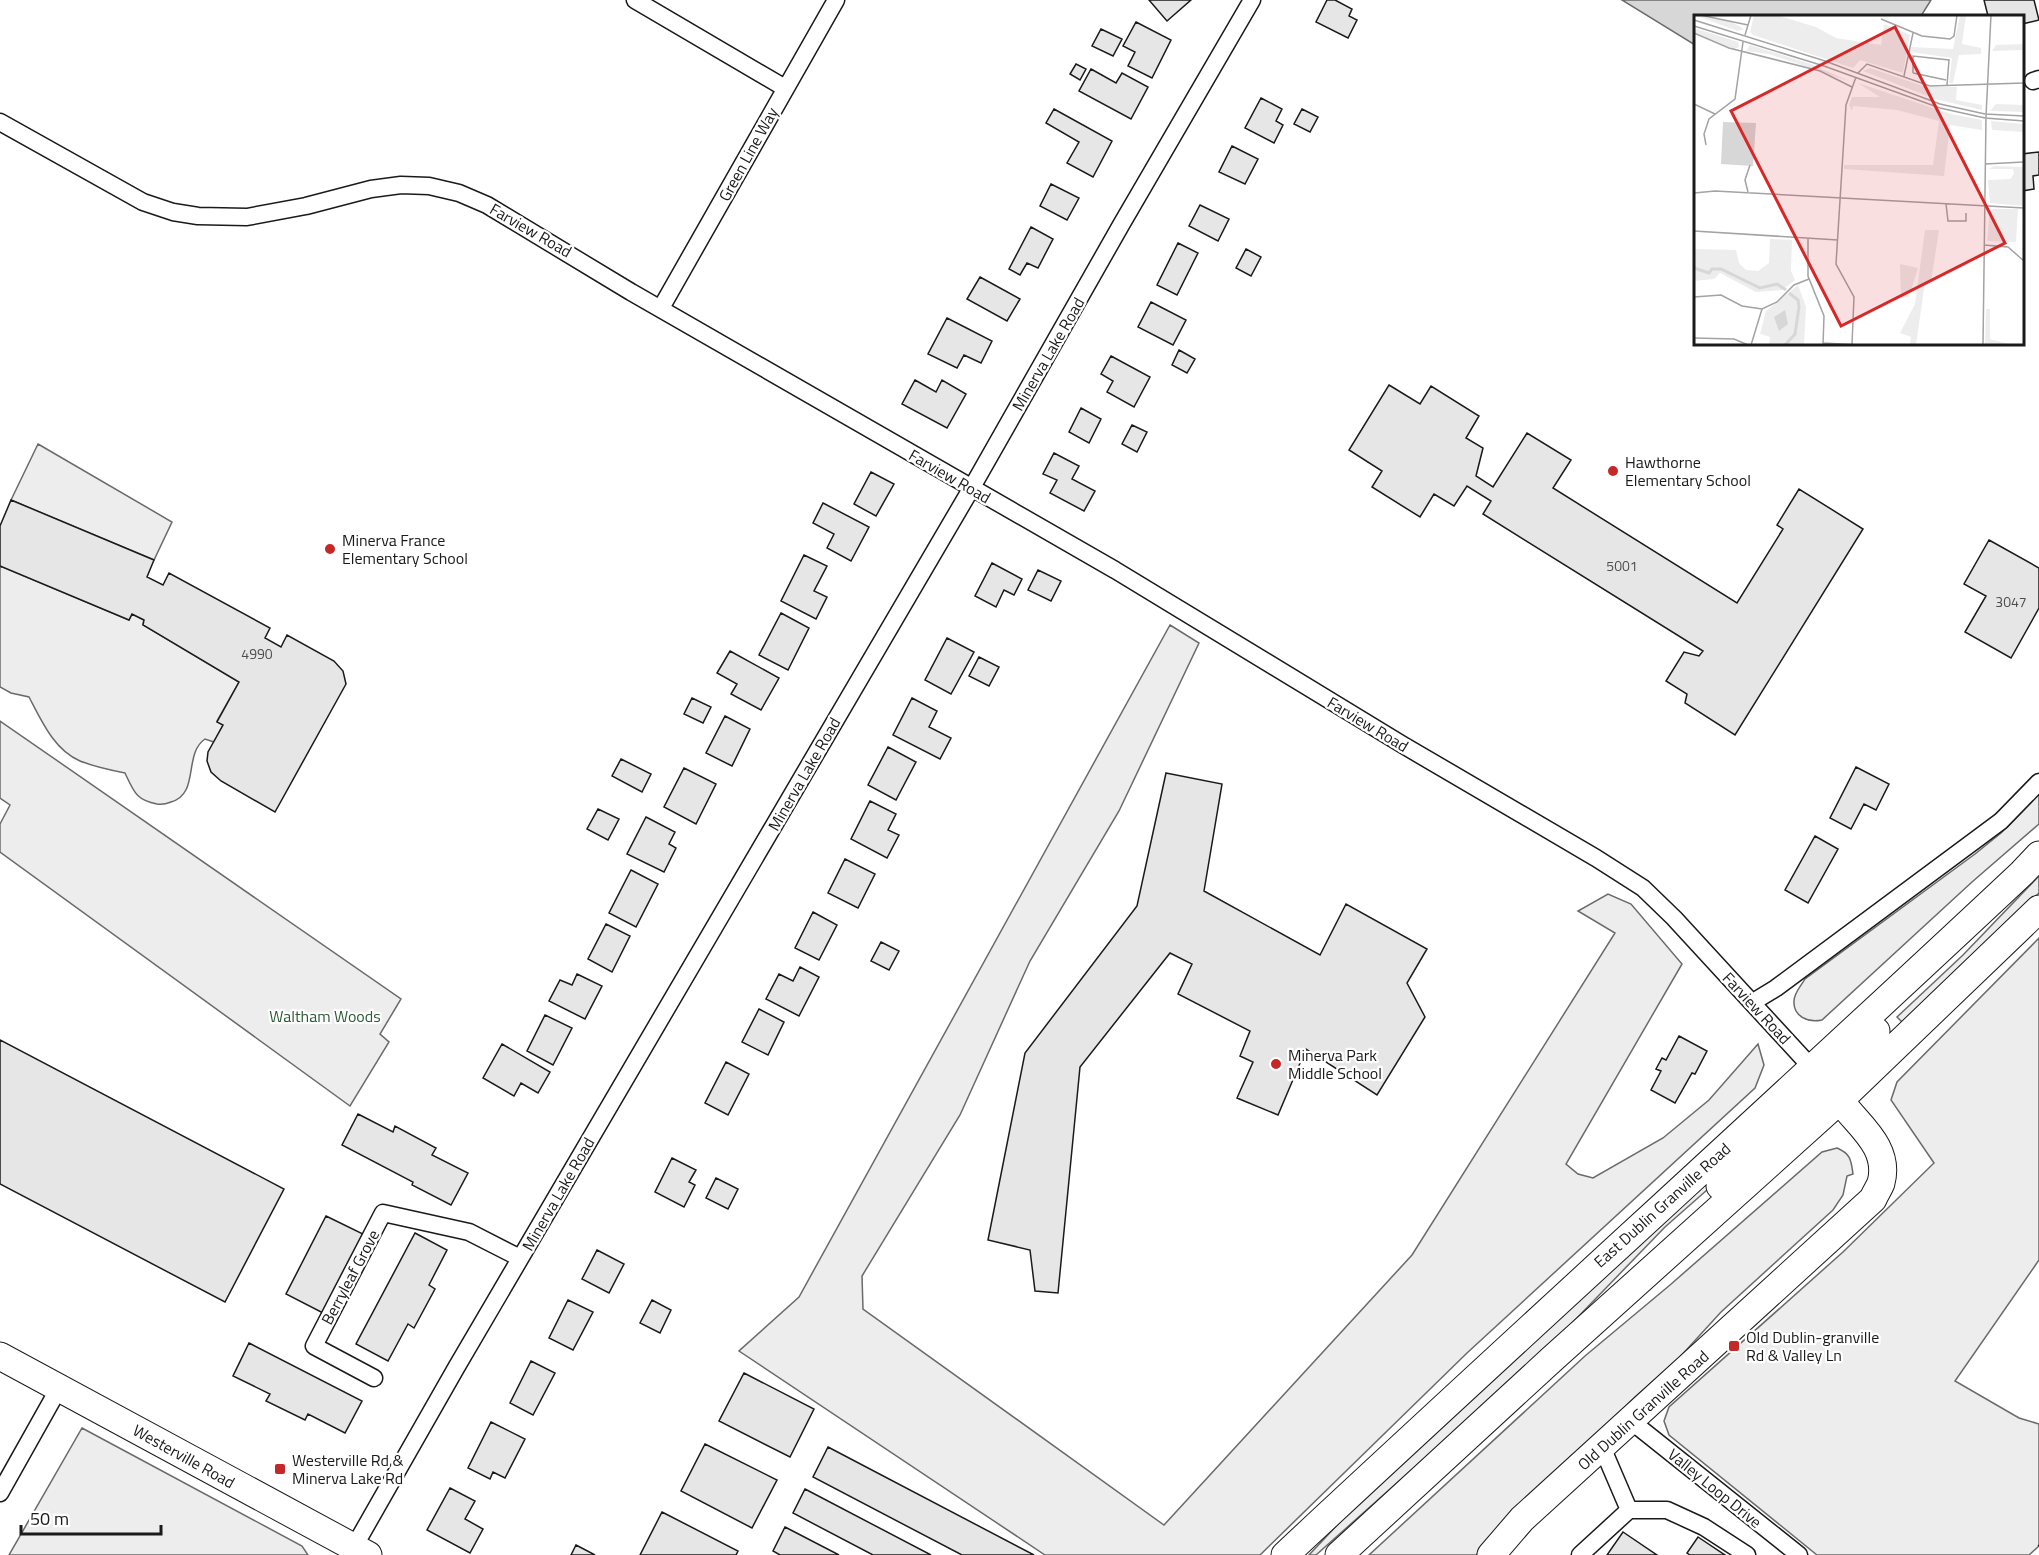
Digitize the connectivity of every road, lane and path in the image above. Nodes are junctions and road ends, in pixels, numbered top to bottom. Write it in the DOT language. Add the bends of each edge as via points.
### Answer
graph roads {
  1 [pos="635,0"];
  2 [pos="836,0"];
  3 [pos="1252,0"];
  4 [pos="785,88"];
  5 [pos="0,122"];
  6 [pos="661,308"];
  7 [pos="971,489"];
  8 [pos="2039,782"];
  9 [pos="2039,855"];
  10 [pos="2000,894"];
  11 [pos="2039,909"];
  12 [pos="1753,1002"];
  13 [pos="1812,1068"];
  14 [pos="1840,1100"];
  15 [pos="520,1258"];
  16 [pos="0,1356"];
  17 [pos="1551,1360"];
  18 [pos="374,1378"];
  19 [pos="59,1388"];
  20 [pos="1631,1421"];
  21 [pos="1602,1447"];
  22 [pos="0,1493"];
  23 [pos="1629,1510"];
  24 [pos="357,1553"];
  25 [pos="1285,1555"];
  26 [pos="1339,1555"];
  27 [pos="1491,1555"];
  28 [pos="1580,1555"];
  29 [pos="1747,1555"];
  30 [pos="1799,1555"];
  1 -- 4 [label="street"];
  2 -- 4 [label="street, Green Line Way"];
  3 -- 7 [label="street, Minerva Lake Road"];
  4 -- 6 [label="street, Green Line Way"];
  5 -- 6 [label="street, Farview Road" via="143,202 198,216 247,217 401,185 459,193 487,204"];
  6 -- 7 [label="street, Farview Road"];
  7 -- 12 [label="street, Farview Road" via="1115,570 1643,888"];
  7 -- 15 [label="street, Minerva Lake Road"];
  8 -- 12 [label="street" via="2001,821"];
  9 -- 10 [label="main road, East Dublin Granville Road"];
  10 -- 13 [label="main road, East Dublin Granville Road"];
  10 -- 14 [label="main road" via="1980,934 1845,1065 1836,1079"];
  11 -- 14 [label="main road"];
  12 -- 13 [label="street, Farview Road"];
  13 -- 17 [label="main road" via="1819,1078 1810,1099 1560,1330"];
  13 -- 25 [label="main road, East Dublin Granville Road"];
  14 -- 17 [label="main road"];
  14 -- 20 [label="main road, Old Dublin Granville Road" via="1880,1150 1881,1183 1872,1199"];
  15 -- 18 [label="street, Berryleaf Grove" via="469,1232 383,1213 314,1346"];
  15 -- 24 [label="street, Minerva Lake Road"];
  16 -- 19 [label="main road, Westerville Road"];
  17 -- 26 [label="main road"];
  19 -- 22 [label="street"];
  19 -- 24 [label="main road, Westerville Road"];
  20 -- 21 [label="main road, Old Dublin Granville Road"];
  20 -- 30 [label="street, Valley Loop Drive"];
  21 -- 23 [label="street"];
  21 -- 27 [label="main road, Old Dublin Granville Road" via="1522,1519"];
  23 -- 28 [label="street"];
  23 -- 29 [label="street" via="1667,1510 1704,1527"];
}
